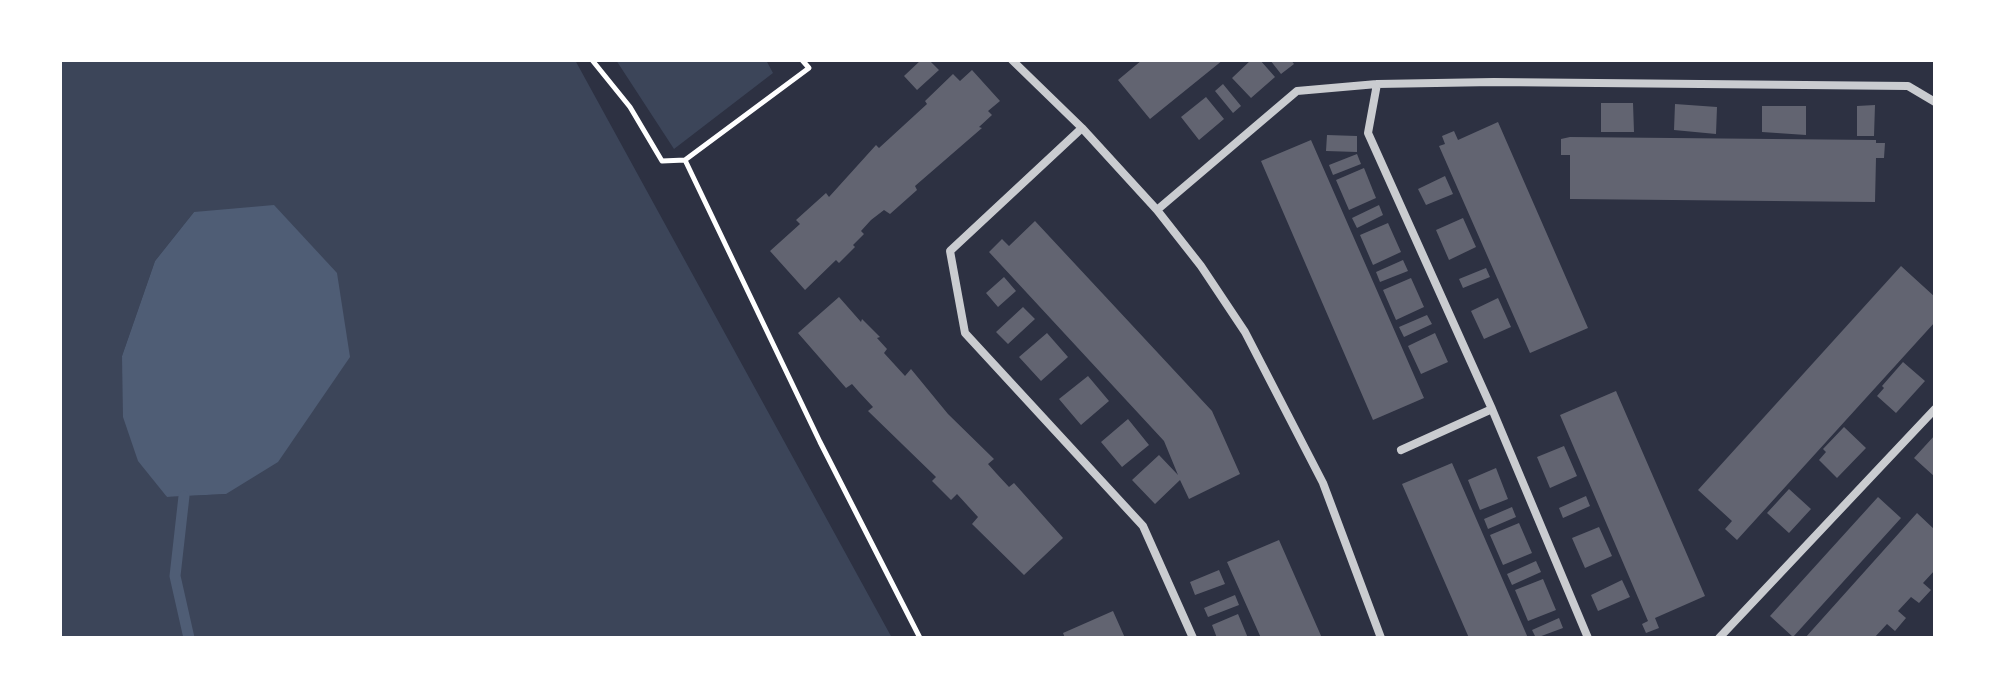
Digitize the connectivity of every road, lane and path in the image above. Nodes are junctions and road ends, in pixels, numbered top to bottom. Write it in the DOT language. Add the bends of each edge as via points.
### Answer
graph roads {
  1 [pos="592,60"];
  2 [pos="802,60"];
  3 [pos="1012,60"];
  4 [pos="1377,84"];
  5 [pos="1935,102"];
  6 [pos="1082,128"];
  7 [pos="685,160"];
  8 [pos="1157,210"];
  9 [pos="1492,409"];
  10 [pos="1935,409"];
  11 [pos="1401,450"];
  12 [pos="920,638"];
  13 [pos="1193,638"];
  14 [pos="1381,638"];
  15 [pos="1588,638"];
  16 [pos="1719,638"];
  1 -- 7 [label="path" via="630,107 662,161"];
  2 -- 7 [label="path" via="809,68"];
  3 -- 6 [label="street"];
  4 -- 5 [label="street" via="1908,86"];
  4 -- 8 [label="street" via="1297,91"];
  4 -- 9 [label="street" via="1368,133"];
  6 -- 8 [label="street"];
  6 -- 13 [label="street" via="950,251 965,333 1143,526"];
  7 -- 12 [label="path"];
  8 -- 14 [label="street" via="1245,332 1323,483"];
  9 -- 11 [label="street"];
  9 -- 15 [label="street"];
  10 -- 16 [label="street"];
}
